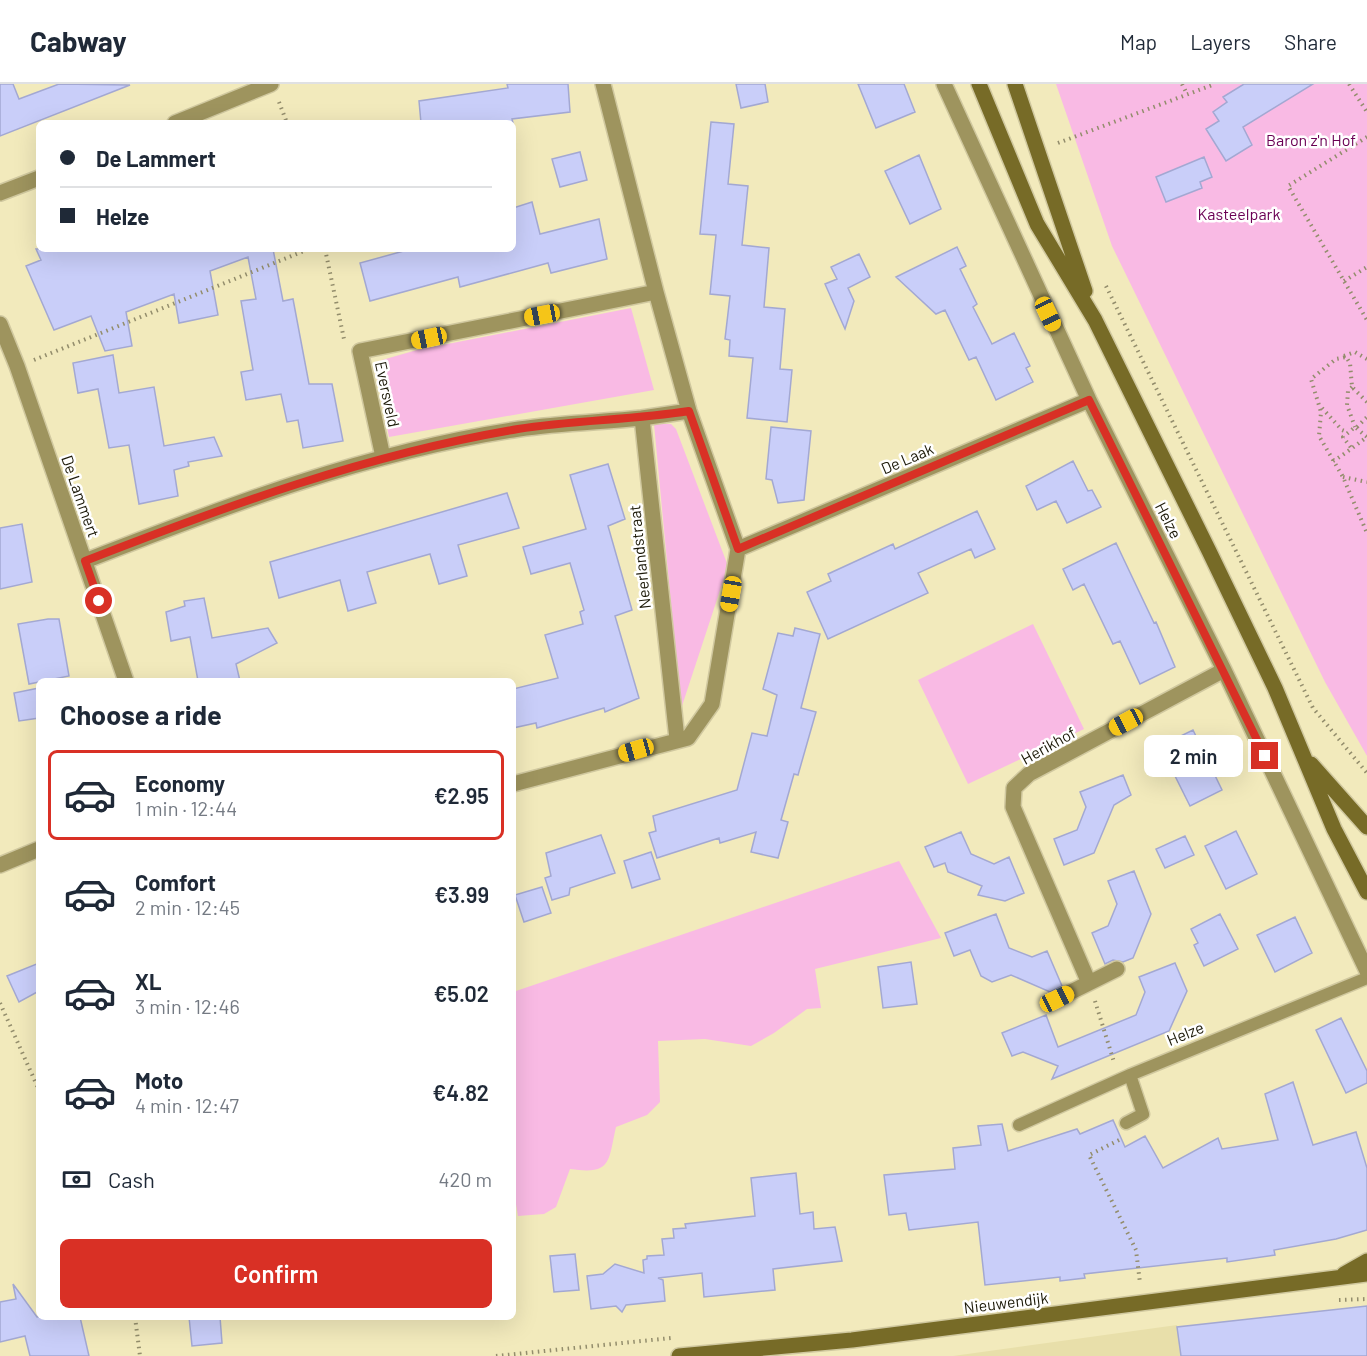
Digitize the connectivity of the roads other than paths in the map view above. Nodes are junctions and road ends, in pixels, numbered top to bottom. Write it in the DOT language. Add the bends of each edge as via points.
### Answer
graph roads {
  1 [pos="272,84"];
  2 [pos="603,84"];
  3 [pos="944,84"];
  4 [pos="979,84"];
  5 [pos="1015,84"];
  6 [pos="182,120"];
  7 [pos="36,179"];
  8 [pos="0,194"];
  9 [pos="656,292"];
  10 [pos="1095,320"];
  11 [pos="0,324"];
  12 [pos="1089,400"];
  13 [pos="689,411"];
  14 [pos="642,418"];
  15 [pos="382,457"];
  16 [pos="738,549"];
  17 [pos="85,561"];
  18 [pos="1224,670"];
  19 [pos="125,678"];
  20 [pos="677,739"];
  21 [pos="1303,755"];
  22 [pos="516,783"];
  23 [pos="1367,827"];
  24 [pos="36,850"];
  25 [pos="0,865"];
  26 [pos="1367,892"];
  27 [pos="1118,969"];
  28 [pos="1367,971"];
  29 [pos="1367,978"];
  30 [pos="1089,983"];
  31 [pos="1057,999"];
  32 [pos="1125,1078"];
  33 [pos="1126,1123"];
  34 [pos="1019,1125"];
  35 [pos="1367,1261"];
  36 [pos="1367,1274"];
  37 [pos="1338,1278"];
  38 [pos="679,1356"];
  1 -- 6 [label="street"];
  2 -- 9 [label="street"];
  3 -- 12 [label="street, Helze"];
  4 -- 10 [label="main road, Helze" via="1037,225"];
  5 -- 10 [label="main road, Helze"];
  7 -- 8 [label="street"];
  9 -- 13 [label="street"];
  9 -- 15 [label="street, Eversveld" via="360,351"];
  10 -- 21 [label="main road, Helze" via="1215,561"];
  11 -- 17 [label="street, De Lammert"];
  12 -- 16 [label="street, De Laak"];
  12 -- 18 [label="street, Helze"];
  13 -- 14 [label="street"];
  13 -- 16 [label="street"];
  14 -- 15 [label="street" via="519,429"];
  14 -- 20 [label="street, Neerlandstraat"];
  15 -- 17 [label="street" via="220,508"];
  16 -- 20 [label="street" via="712,704 688,738"];
  17 -- 19 [label="street, De Lammert"];
  18 -- 28 [label="street, Helze"];
  18 -- 30 [label="street, Herikhof" via="1029,774 1014,788 1013,807"];
  20 -- 22 [label="street"];
  21 -- 23 [label="main road, Helze"];
  21 -- 26 [label="main road, Helze" via="1334,829"];
  24 -- 25 [label="street"];
  27 -- 30 [label="street"];
  29 -- 32 [label="lane, Helze"];
  30 -- 31 [label="street"];
  32 -- 33 [label="lane" via="1143,1114"];
  32 -- 34 [label="lane, Helze"];
  35 -- 37 [label="main road, Nieuwendijk"];
  36 -- 37 [label="main road, Nieuwendijk"];
  37 -- 38 [label="main road, Nieuwendijk" via="852,1340"];
}
